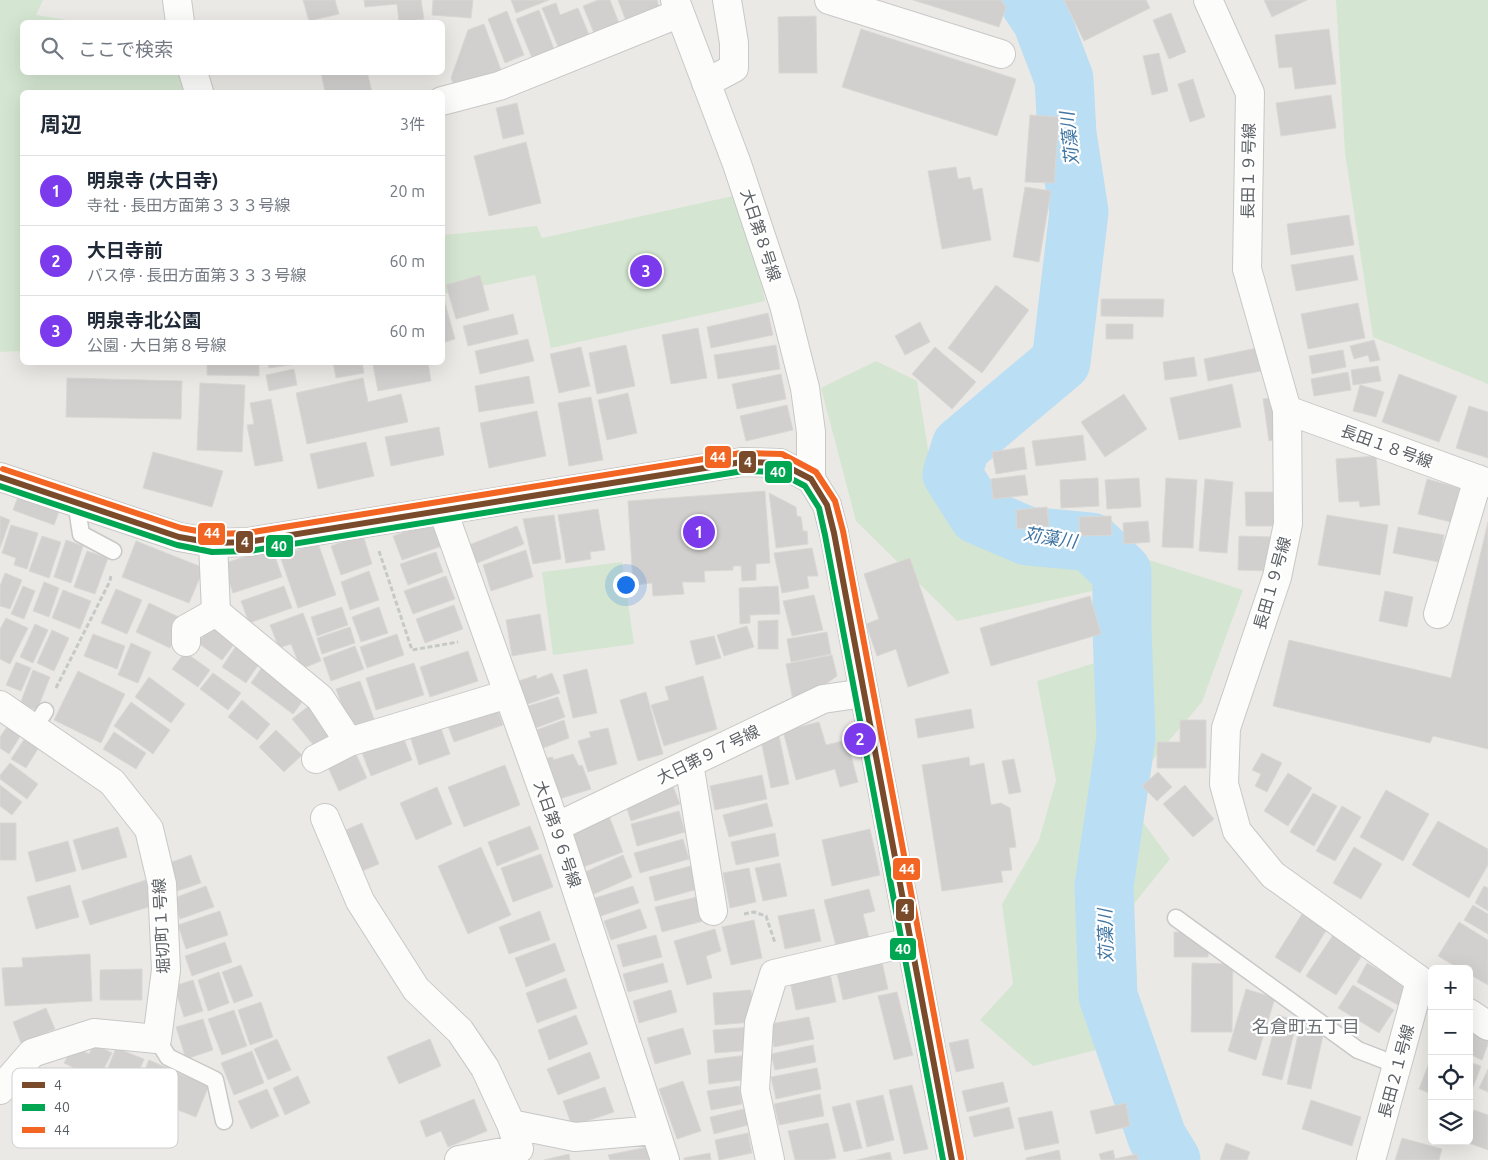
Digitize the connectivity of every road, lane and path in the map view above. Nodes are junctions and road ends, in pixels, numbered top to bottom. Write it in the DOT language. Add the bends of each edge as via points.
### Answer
graph roads {
  1 [pos="177,0"];
  2 [pos="727,0"];
  3 [pos="829,0"];
  4 [pos="1208,0"];
  5 [pos="677,7"];
  6 [pos="180,20"];
  7 [pos="1001,54"];
  8 [pos="195,75"];
  9 [pos="706,83"];
  10 [pos="198,90"];
  11 [pos="445,100"];
  12 [pos="1286,410"];
  13 [pos="0,476"];
  14 [pos="811,479"];
  15 [pos="1483,481"];
  16 [pos="76,502"];
  17 [pos="443,512"];
  18 [pos="213,543"];
  19 [pos="379,550"];
  20 [pos="113,551"];
  21 [pos="216,612"];
  22 [pos="1438,614"];
  23 [pos="462,641"];
  24 [pos="186,642"];
  25 [pos="864,693"];
  26 [pos="508,694"];
  27 [pos="0,705"];
  28 [pos="39,720"];
  29 [pos="349,742"];
  30 [pos="316,759"];
  31 [pos="689,764"];
  32 [pos="325,818"];
  33 [pos="556,827"];
  34 [pos="713,911"];
  35 [pos="1176,918"];
  36 [pos="910,942"];
  37 [pos="779,972"];
  38 [pos="1426,985"];
  39 [pos="1473,1016"];
  40 [pos="1488,1026"];
  41 [pos="157,1039"];
  42 [pos="1397,1065"];
  43 [pos="19,1068"];
  44 [pos="12,1076"];
  45 [pos="0,1090"];
  46 [pos="224,1121"];
  47 [pos="511,1124"];
  48 [pos="655,1130"];
  49 [pos="458,1160"];
  50 [pos="665,1160"];
  51 [pos="770,1160"];
  52 [pos="952,1160"];
  53 [pos="1371,1160"];
  1 -- 6 [label="street"];
  2 -- 9 [label="street" via="734,43 734,68"];
  3 -- 7 [label="street"];
  4 -- 12 [label="street, 長田１９号線" via="1250,93 1247,269"];
  5 -- 9 [label="street, 大日第８号線"];
  5 -- 11 [label="street" via="499,86"];
  8 -- 10 [label="street"];
  9 -- 14 [label="street, 大日第８号線" via="784,305 806,397 811,432"];
  12 -- 15 [label="street, 長田１８号線"];
  12 -- 38 [label="street, 長田１９号線" via="1288,524 1277,577 1226,728 1224,784 1237,831 1273,875"];
  13 -- 16 [label="street"];
  14 -- 17 [label="street" via="780,463 742,462"];
  14 -- 25 [label="street" via="828,505"];
  15 -- 22 [label="street"];
  16 -- 18 [label="street" via="179,537"];
  16 -- 20 [label="lane" via="81,534"];
  17 -- 18 [label="street" via="248,542"];
  17 -- 26 [label="street, 大日第９６号線"];
  18 -- 21 [label="street"];
  19 -- 23 [label="path" via="412,650"];
  20 -- 28 [label="path" via="110,581"];
  21 -- 24 [label="street" via="186,629"];
  21 -- 29 [label="street" via="320,698"];
  25 -- 31 [label="street, 大日第９７号線" via="823,699"];
  25 -- 36 [label="street"];
  26 -- 29 [label="street"];
  26 -- 33 [label="street, 大日第９６号線"];
  27 -- 28 [label="street, 堀切町１号線"];
  28 -- 41 [label="street, 堀切町１号線" via="112,782 149,829 162,884 166,970"];
  29 -- 30 [label="street"];
  31 -- 33 [label="street, 大日第９７号線"];
  31 -- 34 [label="street"];
  32 -- 47 [label="street" via="360,901 416,989 460,1031 480,1060"];
  33 -- 48 [label="street, 大日第９６号線"];
  34 -- 37 [label="path" via="722,918 754,912 766,916"];
  35 -- 42 [label="lane" via="1358,1050"];
  36 -- 37 [label="street"];
  36 -- 52 [label="street"];
  37 -- 51 [label="street" via="759,1022 755,1090"];
  38 -- 42 [label="street, 長田２１号線"];
  39 -- 40 [label="street"];
  41 -- 43 [label="street" via="94,1033 32,1053"];
  41 -- 46 [label="lane" via="168,1057 215,1080"];
  42 -- 53 [label="street, 長田２１号線"];
  44 -- 45 [label="street"];
  47 -- 48 [label="street" via="575,1137"];
  47 -- 49 [label="street" via="519,1149"];
  48 -- 50 [label="street, 大日第９６号線"];
}
